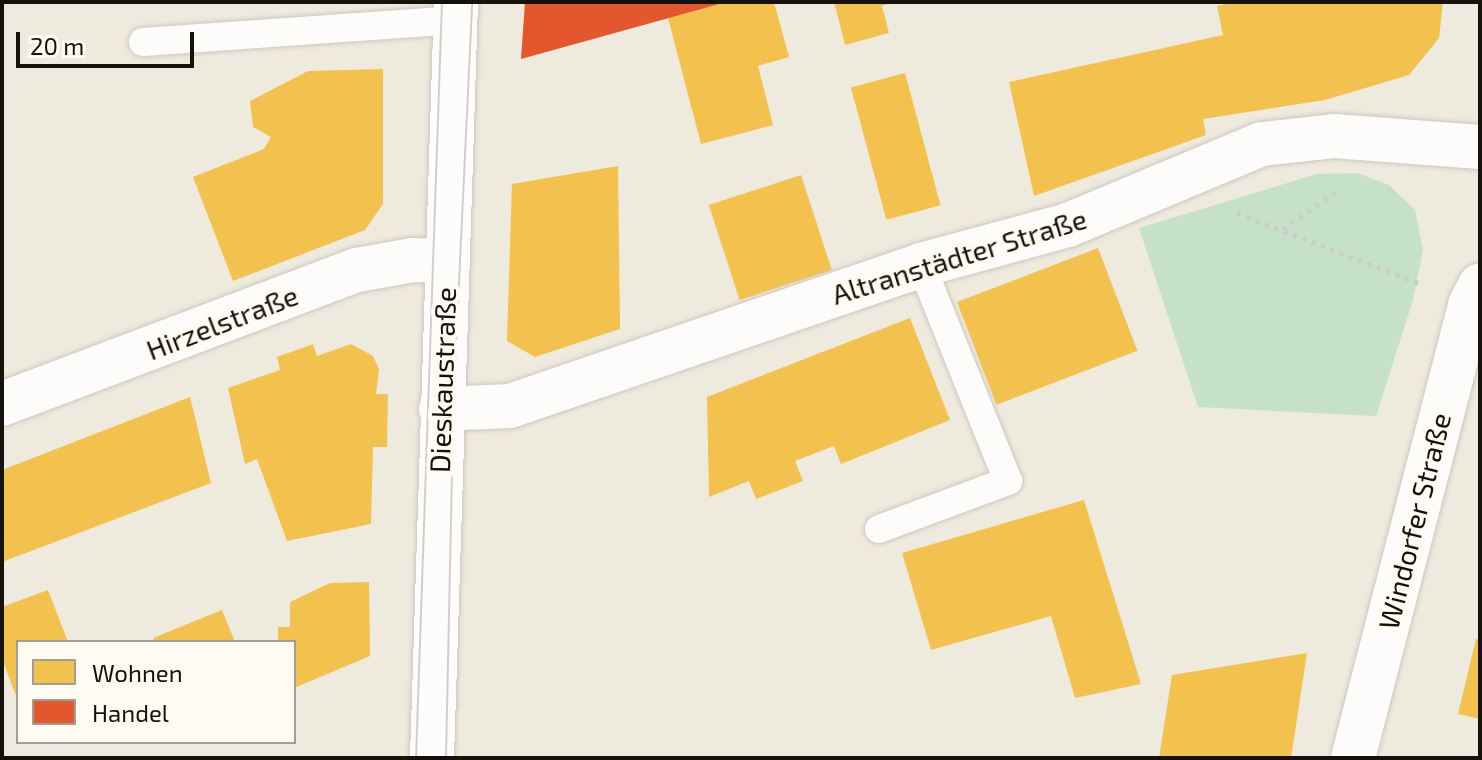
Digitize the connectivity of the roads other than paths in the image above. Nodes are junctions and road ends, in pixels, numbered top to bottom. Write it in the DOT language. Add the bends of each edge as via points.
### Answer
graph roads {
  1 [pos="455,11"];
  2 [pos="143,42"];
  3 [pos="1480,147"];
  4 [pos="445,261"];
  5 [pos="921,265"];
  6 [pos="1475,295"];
  7 [pos="2,404"];
  8 [pos="441,409"];
  9 [pos="879,529"];
  10 [pos="432,758"];
  11 [pos="1353,758"];
  1 -- 2 [label="lane"];
  1 -- 4 [label="street, Dieskaustraße"];
  3 -- 5 [label="street, Altranstädter Straße" via="1334,136 1262,144 1068,225"];
  4 -- 7 [label="street, Hirzelstraße" via="413,260 357,270"];
  4 -- 8 [label="street, Dieskaustraße"];
  5 -- 8 [label="street, Altranstädter Straße" via="510,406"];
  5 -- 9 [label="lane" via="1008,481"];
  6 -- 11 [label="street, Windorfer Straße"];
  8 -- 10 [label="street, Dieskaustraße"];
}
